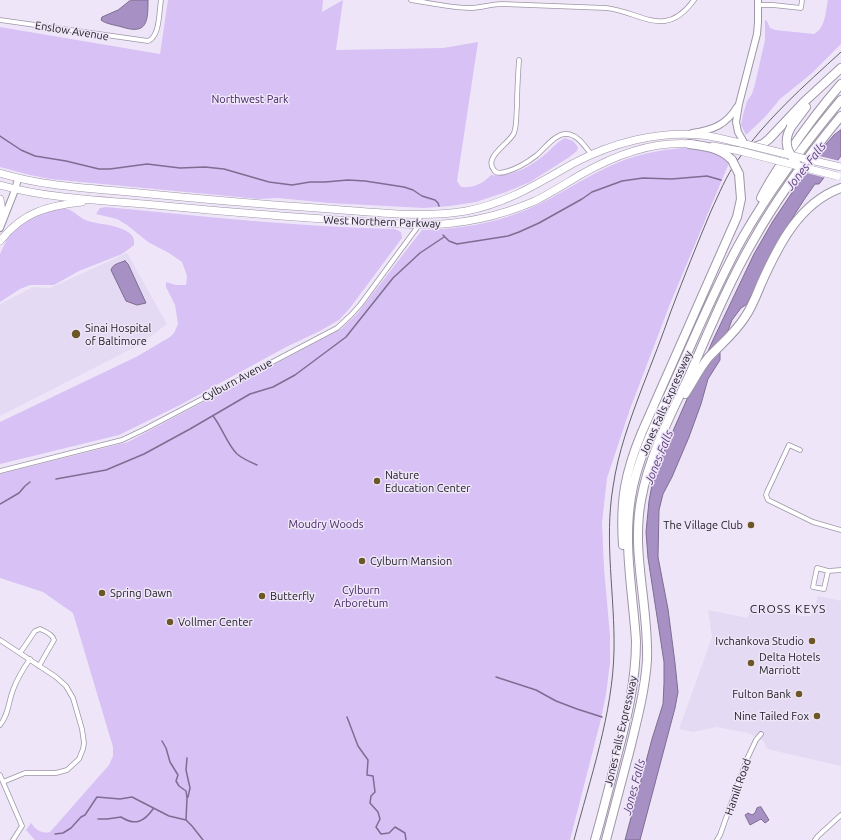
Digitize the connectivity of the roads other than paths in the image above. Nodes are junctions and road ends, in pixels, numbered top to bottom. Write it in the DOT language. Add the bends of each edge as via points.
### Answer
graph roads {
  1 [pos="161,0"];
  2 [pos="411,0"];
  3 [pos="694,0"];
  4 [pos="802,0"];
  5 [pos="774,2"];
  6 [pos="758,3"];
  7 [pos="0,20"];
  8 [pos="519,60"];
  9 [pos="841,68"];
  10 [pos="841,84"];
  11 [pos="841,100"];
  12 [pos="739,104"];
  13 [pos="841,116"];
  14 [pos="841,121"];
  15 [pos="789,125"];
  16 [pos="827,133"];
  17 [pos="682,134"];
  18 [pos="689,144"];
  19 [pos="745,144"];
  20 [pos="754,146"];
  21 [pos="592,155"];
  22 [pos="790,155"];
  23 [pos="798,166"];
  24 [pos="841,167"];
  25 [pos="0,173"];
  26 [pos="839,177"];
  27 [pos="18,179"];
  28 [pos="0,185"];
  29 [pos="841,188"];
  30 [pos="15,190"];
  31 [pos="0,199"];
  32 [pos="97,200"];
  33 [pos="420,214"];
  34 [pos="0,224"];
  35 [pos="419,225"];
  36 [pos="0,228"];
  37 [pos="743,238"];
  38 [pos="0,241"];
  39 [pos="660,438"];
  40 [pos="800,450"];
  41 [pos="0,471"];
  42 [pos="841,529"];
  43 [pos="841,570"];
  44 [pos="828,571"];
  45 [pos="635,621"];
  46 [pos="0,640"];
  47 [pos="20,653"];
  48 [pos="30,659"];
  49 [pos="39,666"];
  50 [pos="0,725"];
  51 [pos="761,734"];
  52 [pos="0,775"];
  53 [pos="3,782"];
  54 [pos="841,815"];
  55 [pos="13,840"];
  56 [pos="595,840"];
  57 [pos="606,840"];
  58 [pos="717,840"];
  59 [pos="815,840"];
  1 -- 7 [label="street, Enslow Avenue" via="156,35 151,40 144,41"];
  2 -- 3 [label="street" via="468,8 502,4 606,8 658,22 684,12"];
  4 -- 5 [label="street" via="801,8"];
  5 -- 6 [label="street"];
  6 -- 12 [label="street" via="757,34"];
  8 -- 21 [label="street" via="516,126 512,137 492,159 493,170 500,173 514,169 537,155 558,136 566,134 580,140"];
  9 -- 15 [label="highway" via="818,90"];
  10 -- 37 [label="highway" via="778,168"];
  11 -- 37 [label="highway, Jones Falls Expressway" via="789,164"];
  12 -- 17 [label="street" via="722,124 699,132"];
  12 -- 19 [label="street" via="736,127"];
  13 -- 16 [label="highway, Jones Falls Expressway"];
  14 -- 16 [label="highway"];
  15 -- 20 [label="highway" via="763,144"];
  15 -- 22 [label="highway, bridge" via="786,141"];
  16 -- 39 [label="highway, Jones Falls Expressway" via="787,186 752,242"];
  17 -- 19 [label="main road, West Northern Parkway" via="702,135"];
  17 -- 21 [label="main road, West Northern Parkway" via="637,140"];
  18 -- 23 [label="main road, West Northern Parkway, bridge" via="740,151"];
  18 -- 35 [label="main road, West Northern Parkway" via="672,143 618,156 536,200 508,212 467,222"];
  18 -- 45 [label="highway, bridge" via="715,149 732,160 739,174 741,199 738,217 642,432 626,479 623,495 623,552"];
  19 -- 20 [label="main road, West Northern Parkway, bridge"];
  20 -- 22 [label="main road, West Northern Parkway, bridge"];
  21 -- 33 [label="main road, West Northern Parkway" via="530,189 504,200 466,211"];
  22 -- 23 [label="highway, bridge"];
  22 -- 24 [label="main road, West Northern Parkway, bridge"];
  23 -- 26 [label="main road, West Northern Parkway, bridge"];
  25 -- 27 [label="main road, West Northern Parkway"];
  27 -- 30 [label="street"];
  27 -- 33 [label="main road, West Northern Parkway" via="249,204"];
  28 -- 30 [label="main road, West Northern Parkway"];
  29 -- 39 [label="highway" via="831,192 800,215 770,267 752,307 736,331 709,357 698,372"];
  30 -- 32 [label="main road, West Northern Parkway"];
  30 -- 36 [label="street"];
  31 -- 34 [label="main road"];
  32 -- 35 [label="main road, West Northern Parkway" via="278,217"];
  32 -- 38 [label="main road" via="42,209 22,219"];
  33 -- 35 [label="street"];
  35 -- 41 [label="street, Cylburn Avenue" via="360,305 337,328 122,440"];
  37 -- 45 [label="highway, Jones Falls Expressway" via="644,449 634,481 628,532"];
  39 -- 57 [label="highway, Jones Falls Expressway" via="645,483 638,516 638,551 646,641 645,680"];
  40 -- 42 [label="street" via="789,445 767,492 768,500 814,522"];
  43 -- 44 [label="street"];
  44 -- 44 [label="street" via="817,568 813,586 824,589"];
  45 -- 56 [label="highway, Jones Falls Expressway" via="636,659 632,696"];
  46 -- 47 [label="street"];
  47 -- 48 [label="street"];
  47 -- 49 [label="street" via="35,631 40,629 52,636 54,640"];
  48 -- 49 [label="street"];
  48 -- 50 [label="street" via="15,684 7,714"];
  49 -- 53 [label="street" via="62,682 69,691 84,736 83,749 75,764 67,770 56,773 25,773"];
  51 -- 58 [label="street, Hamill Road" via="747,759"];
  52 -- 53 [label="street"];
  53 -- 55 [label="street" via="22,826"];
  54 -- 59 [label="street"];
}
